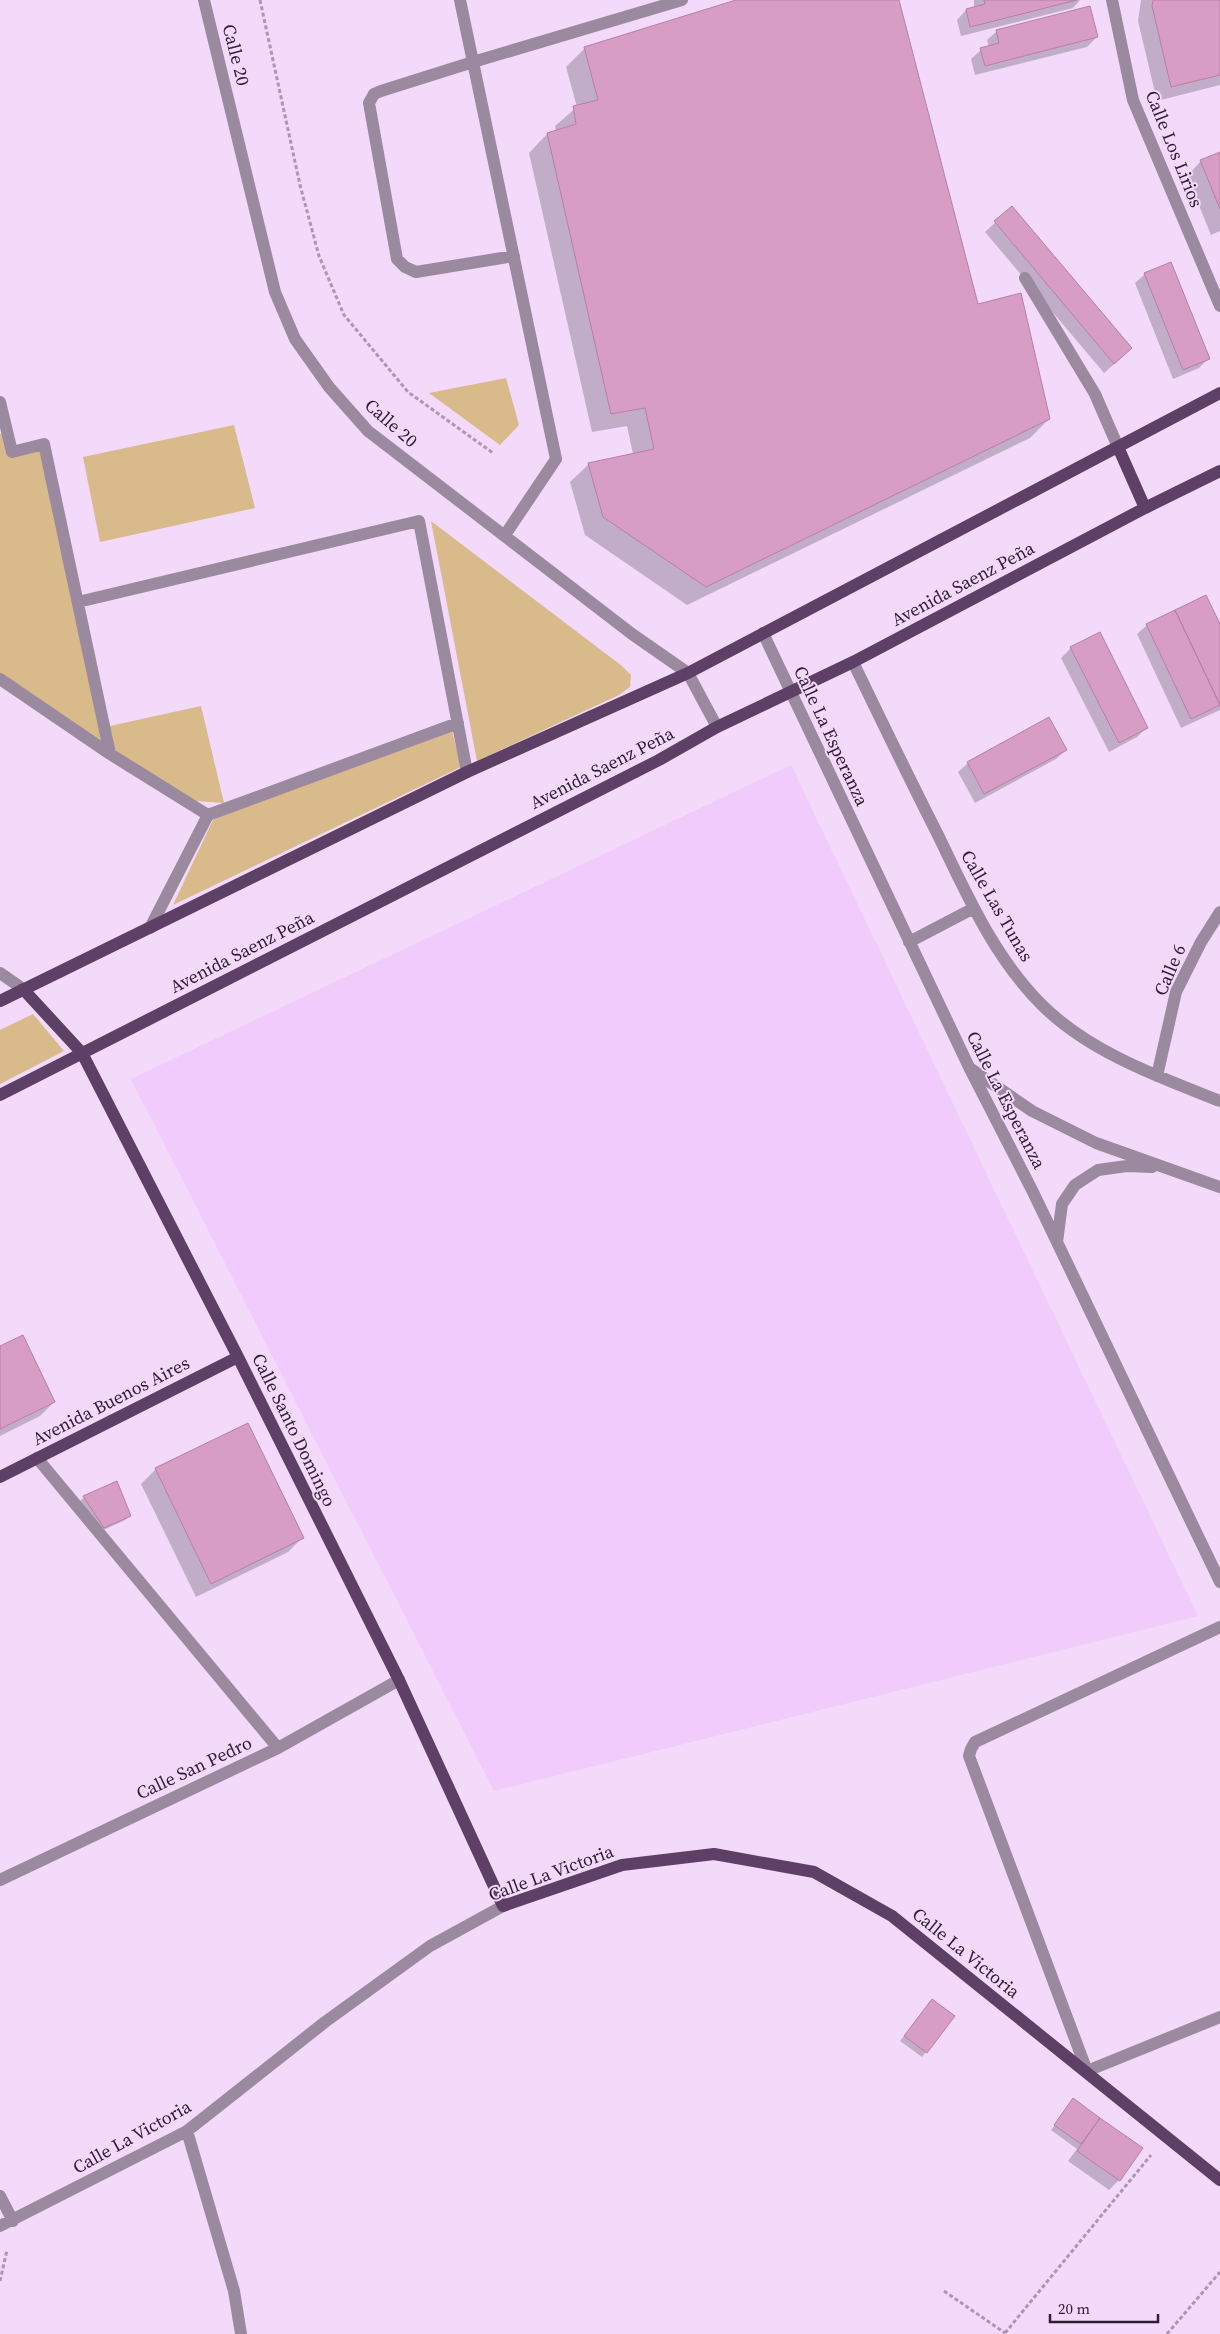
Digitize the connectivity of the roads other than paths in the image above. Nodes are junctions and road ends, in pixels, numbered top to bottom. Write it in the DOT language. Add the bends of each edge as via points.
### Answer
graph roads {
  1 [pos="204,0"];
  2 [pos="460,0"];
  3 [pos="682,0"];
  4 [pos="1112,0"];
  5 [pos="473,62"];
  6 [pos="514,256"];
  7 [pos="1025,278"];
  8 [pos="1220,306"];
  9 [pos="1220,393"];
  10 [pos="0,402"];
  11 [pos="3,430"];
  12 [pos="1118,447"];
  13 [pos="1220,471"];
  14 [pos="1145,508"];
  15 [pos="505,535"];
  16 [pos="78,602"];
  17 [pos="763,633"];
  18 [pos="852,662"];
  19 [pos="688,673"];
  20 [pos="0,679"];
  21 [pos="791,692"];
  22 [pos="458,723"];
  23 [pos="717,727"];
  24 [pos="110,754"];
  25 [pos="467,772"];
  26 [pos="208,815"];
  27 [pos="974,908"];
  28 [pos="1220,912"];
  29 [pos="150,928"];
  30 [pos="909,942"];
  31 [pos="0,973"];
  32 [pos="23,990"];
  33 [pos="0,1001"];
  34 [pos="82,1053"];
  35 [pos="969,1067"];
  36 [pos="1157,1076"];
  37 [pos="0,1095"];
  38 [pos="1220,1101"];
  39 [pos="1166,1167"];
  40 [pos="1220,1187"];
  41 [pos="1057,1242"];
  42 [pos="238,1357"];
  43 [pos="37,1458"];
  44 [pos="0,1477"];
  45 [pos="1220,1582"];
  46 [pos="1220,1627"];
  47 [pos="399,1680"];
  48 [pos="278,1748"];
  49 [pos="0,1880"];
  50 [pos="503,1906"];
  51 [pos="1220,2017"];
  52 [pos="1087,2071"];
  53 [pos="187,2131"];
  54 [pos="1220,2180"];
  55 [pos="0,2196"];
  56 [pos="12,2221"];
  57 [pos="0,2226"];
  58 [pos="241,2334"];
  1 -- 15 [label="street, Calle 20" via="275,292 295,339 329,387 368,431"];
  2 -- 5 [label="street"];
  3 -- 5 [label="street"];
  4 -- 8 [label="street, Calle Los Lirios" via="1133,100"];
  5 -- 6 [label="street"];
  5 -- 6 [label="street" via="381,91 374,94 369,103 397,259 416,272"];
  6 -- 15 [label="street" via="556,458"];
  7 -- 12 [label="street" via="1095,394"];
  9 -- 12 [label="main road"];
  10 -- 11 [label="street"];
  11 -- 16 [label="street" via="12,452 44,444"];
  12 -- 14 [label="main road"];
  12 -- 17 [label="main road"];
  13 -- 14 [label="main road, Avenida Saenz Peña"];
  14 -- 18 [label="main road, Avenida Saenz Peña"];
  15 -- 19 [label="street, Calle 20" via="632,634"];
  16 -- 22 [label="street" via="419,521"];
  16 -- 24 [label="street"];
  17 -- 19 [label="main road"];
  17 -- 21 [label="street, Calle La Esperanza"];
  18 -- 21 [label="main road, Avenida Saenz Peña"];
  18 -- 27 [label="street, Calle Las Tunas"];
  19 -- 23 [label="street, Calle 20"];
  19 -- 25 [label="main road"];
  20 -- 24 [label="street"];
  21 -- 23 [label="main road, Avenida Saenz Peña"];
  21 -- 30 [label="street, Calle La Esperanza"];
  22 -- 25 [label="street"];
  22 -- 26 [label="street"];
  23 -- 34 [label="main road, Avenida Saenz Peña" via="659,760"];
  24 -- 26 [label="street"];
  25 -- 29 [label="main road"];
  26 -- 29 [label="street"];
  27 -- 30 [label="street"];
  27 -- 36 [label="street, Calle Las Tunas" via="1007,965 1043,1006 1094,1045"];
  28 -- 36 [label="street, Calle 6" via="1176,992"];
  29 -- 32 [label="main road"];
  30 -- 35 [label="street, Calle La Esperanza"];
  31 -- 32 [label="street"];
  32 -- 33 [label="main road"];
  32 -- 34 [label="main road, Calle Santo Domingo"];
  34 -- 37 [label="main road, Avenida Saenz Peña"];
  34 -- 42 [label="main road, Calle Santo Domingo"];
  35 -- 39 [label="street" via="1032,1111 1096,1143"];
  35 -- 41 [label="street, Calle La Esperanza"];
  36 -- 38 [label="street, Calle Las Tunas"];
  39 -- 40 [label="street"];
  39 -- 41 [label="street" via="1127,1166 1098,1170 1075,1185 1062,1204"];
  41 -- 45 [label="street, Calle La Esperanza"];
  42 -- 43 [label="main road, Avenida Buenos Aires"];
  42 -- 47 [label="main road, Calle Santo Domingo"];
  43 -- 44 [label="main road, Avenida Buenos Aires"];
  43 -- 48 [label="street"];
  46 -- 52 [label="street" via="975,1742 970,1749 969,1756"];
  47 -- 48 [label="street, Calle San Pedro"];
  47 -- 50 [label="main road, Calle Santo Domingo"];
  48 -- 49 [label="street, Calle San Pedro"];
  50 -- 52 [label="main road, Calle La Victoria" via="622,1864 714,1854 814,1872 892,1916"];
  50 -- 53 [label="street, Calle La Victoria" via="422,1952 324,2022"];
  51 -- 52 [label="street"];
  52 -- 54 [label="main road, Calle La Victoria"];
  53 -- 56 [label="street, Calle La Victoria"];
  53 -- 58 [label="street" via="234,2291"];
  55 -- 56 [label="street"];
  56 -- 57 [label="street, Calle La Victoria"];
}
